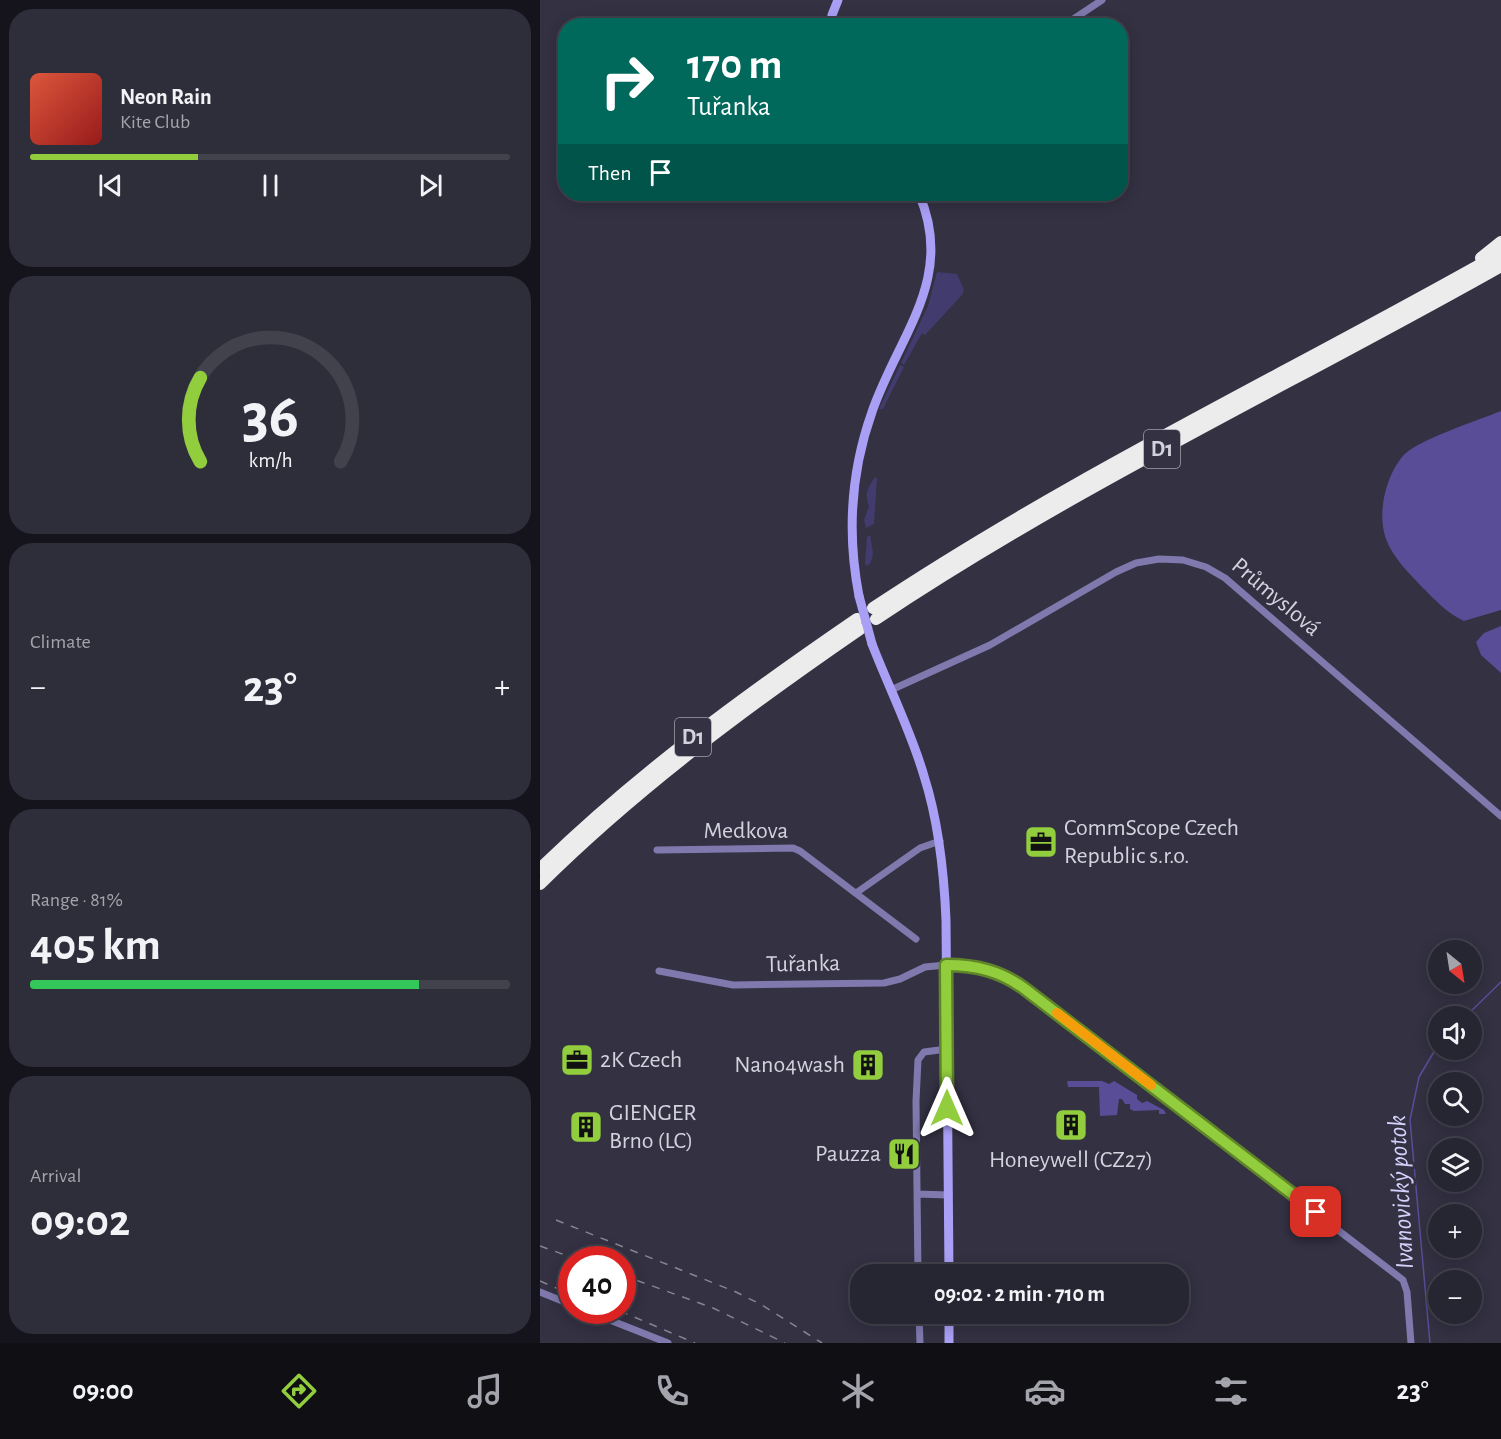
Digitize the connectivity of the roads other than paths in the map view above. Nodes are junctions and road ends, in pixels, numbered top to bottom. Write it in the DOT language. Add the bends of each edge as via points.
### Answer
graph roads {
  1 [pos="838,0"];
  2 [pos="1102,0"];
  3 [pos="832,18"];
  4 [pos="1075,18"];
  5 [pos="922,201"];
  6 [pos="1501,242"];
  7 [pos="1501,253"];
  8 [pos="1501,266"];
  9 [pos="1394,312"];
  10 [pos="891,690"];
  11 [pos="1501,816"];
  12 [pos="939,841"];
  13 [pos="657,850"];
  14 [pos="540,869"];
  15 [pos="540,884"];
  16 [pos="856,893"];
  17 [pos="916,939"];
  18 [pos="946,965"];
  19 [pos="659,971"];
  20 [pos="947,1049"];
  21 [pos="917,1194"];
  22 [pos="949,1195"];
  23 [pos="918,1264"];
  24 [pos="949,1264"];
  25 [pos="540,1292"];
  26 [pos="558,1299"];
  27 [pos="620,1324"];
  28 [pos="919,1324"];
  29 [pos="949,1324"];
  30 [pos="668,1343"];
  31 [pos="920,1343"];
  32 [pos="950,1343"];
  33 [pos="1411,1343"];
  1 -- 3 [label="street"];
  2 -- 4 [label="street"];
  5 -- 10 [label="street, bridge" via="930,231 926,291 878,397 860,450 854,487 853,558 859,596 872,644"];
  6 -- 9 [label="highway"];
  7 -- 9 [label="highway, D1"];
  8 -- 9 [label="highway, D1" via="1118,472 874,614 976,543 1123,457"];
  10 -- 11 [label="street, Průmyslová" via="990,645 1122,569 1159,559 1190,562 1214,571 1240,590"];
  10 -- 12 [label="street" via="924,773"];
  12 -- 16 [label="street" via="920,848"];
  12 -- 18 [label="street"];
  13 -- 16 [label="street, Medkova" via="793,848"];
  14 -- 15 [label="highway, D1" via="601,813 747,696 859,624 672,767"];
  16 -- 17 [label="street, Medkova"];
  18 -- 19 [label="street, Tuřanka" via="925,967 900,980 884,983 733,985"];
  18 -- 20 [label="street"];
  18 -- 33 [label="street, Tuřanka" via="992,970 1013,980 1403,1280"];
  20 -- 21 [label="street" via="924,1052 918,1060"];
  20 -- 22 [label="street"];
  21 -- 22 [label="street"];
  21 -- 23 [label="street"];
  22 -- 24 [label="street"];
  25 -- 26 [label="street"];
  27 -- 30 [label="street"];
  28 -- 31 [label="street"];
  29 -- 32 [label="street"];
}
